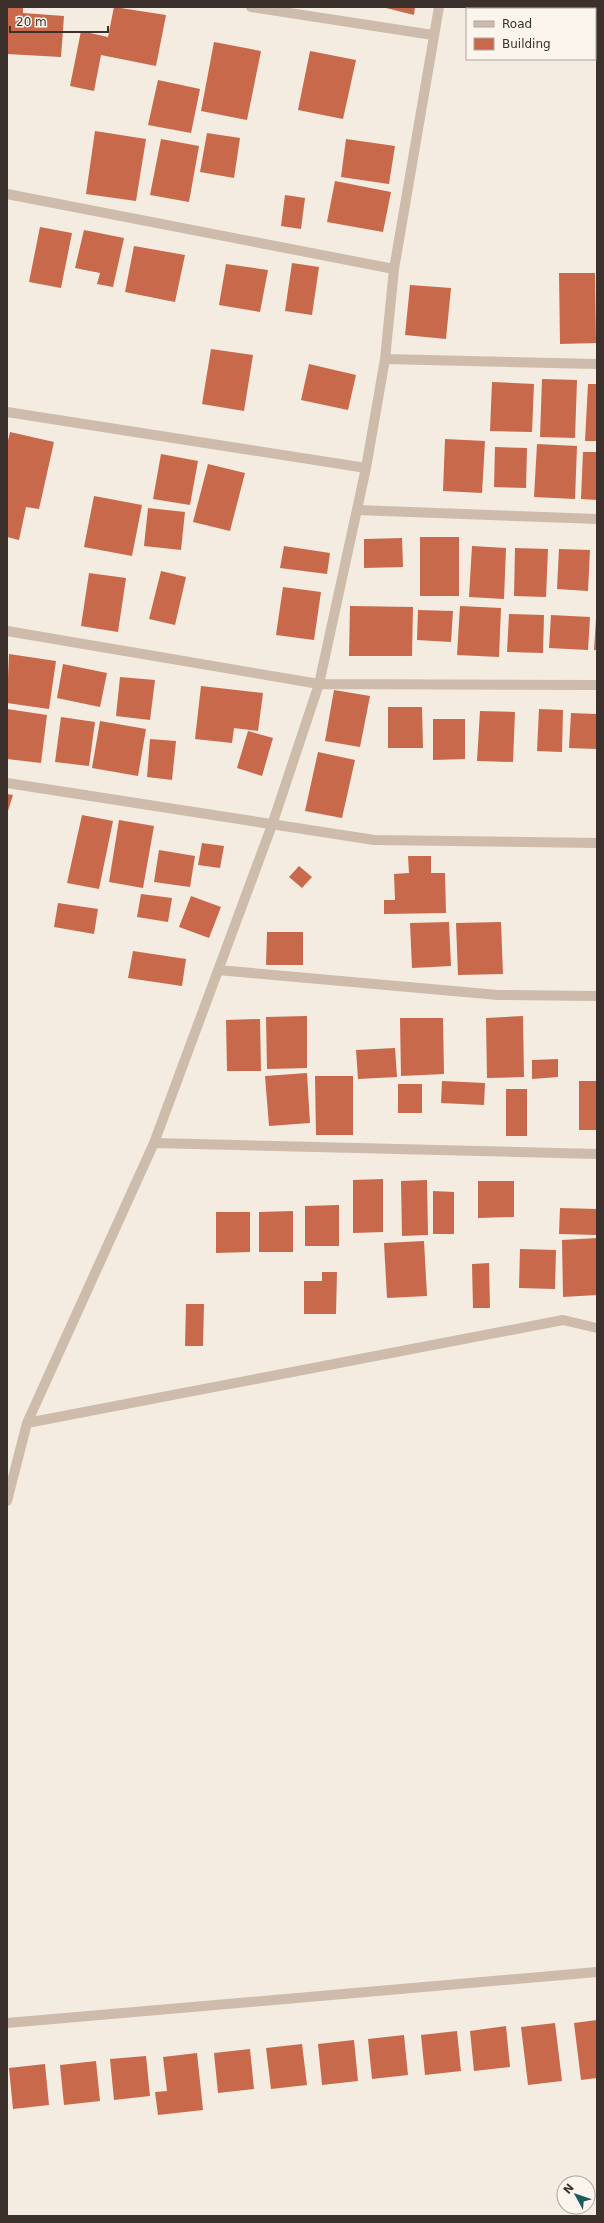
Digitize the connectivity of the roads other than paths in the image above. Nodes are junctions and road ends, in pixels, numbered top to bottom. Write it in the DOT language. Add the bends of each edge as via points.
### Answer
graph roads {
  1 [pos="252,7"];
  2 [pos="440,7"];
  3 [pos="433,34"];
  4 [pos="7,194"];
  5 [pos="394,269"];
  6 [pos="385,359"];
  7 [pos="597,364"];
  8 [pos="7,412"];
  9 [pos="366,468"];
  10 [pos="357,510"];
  11 [pos="597,519"];
  12 [pos="7,631"];
  13 [pos="319,684"];
  14 [pos="597,685"];
  15 [pos="7,783"];
  16 [pos="272,825"];
  17 [pos="597,843"];
  18 [pos="218,970"];
  19 [pos="597,996"];
  20 [pos="154,1143"];
  21 [pos="597,1154"];
  22 [pos="597,1328"];
  23 [pos="26,1423"];
  24 [pos="7,1501"];
  25 [pos="597,1972"];
  26 [pos="7,2023"];
  1 -- 3 [label="street"];
  2 -- 3 [label="street"];
  3 -- 5 [label="street"];
  4 -- 5 [label="street"];
  5 -- 6 [label="street"];
  6 -- 7 [label="street"];
  6 -- 9 [label="street"];
  8 -- 9 [label="street"];
  9 -- 10 [label="street"];
  10 -- 11 [label="street"];
  10 -- 13 [label="street"];
  12 -- 13 [label="street"];
  13 -- 14 [label="street"];
  13 -- 16 [label="street"];
  15 -- 16 [label="street"];
  16 -- 17 [label="street" via="374,840"];
  16 -- 18 [label="street"];
  18 -- 19 [label="street" via="498,995"];
  18 -- 20 [label="street"];
  20 -- 21 [label="street"];
  20 -- 23 [label="street"];
  22 -- 23 [label="street" via="564,1320"];
  23 -- 24 [label="street"];
  25 -- 26 [label="street"];
}
